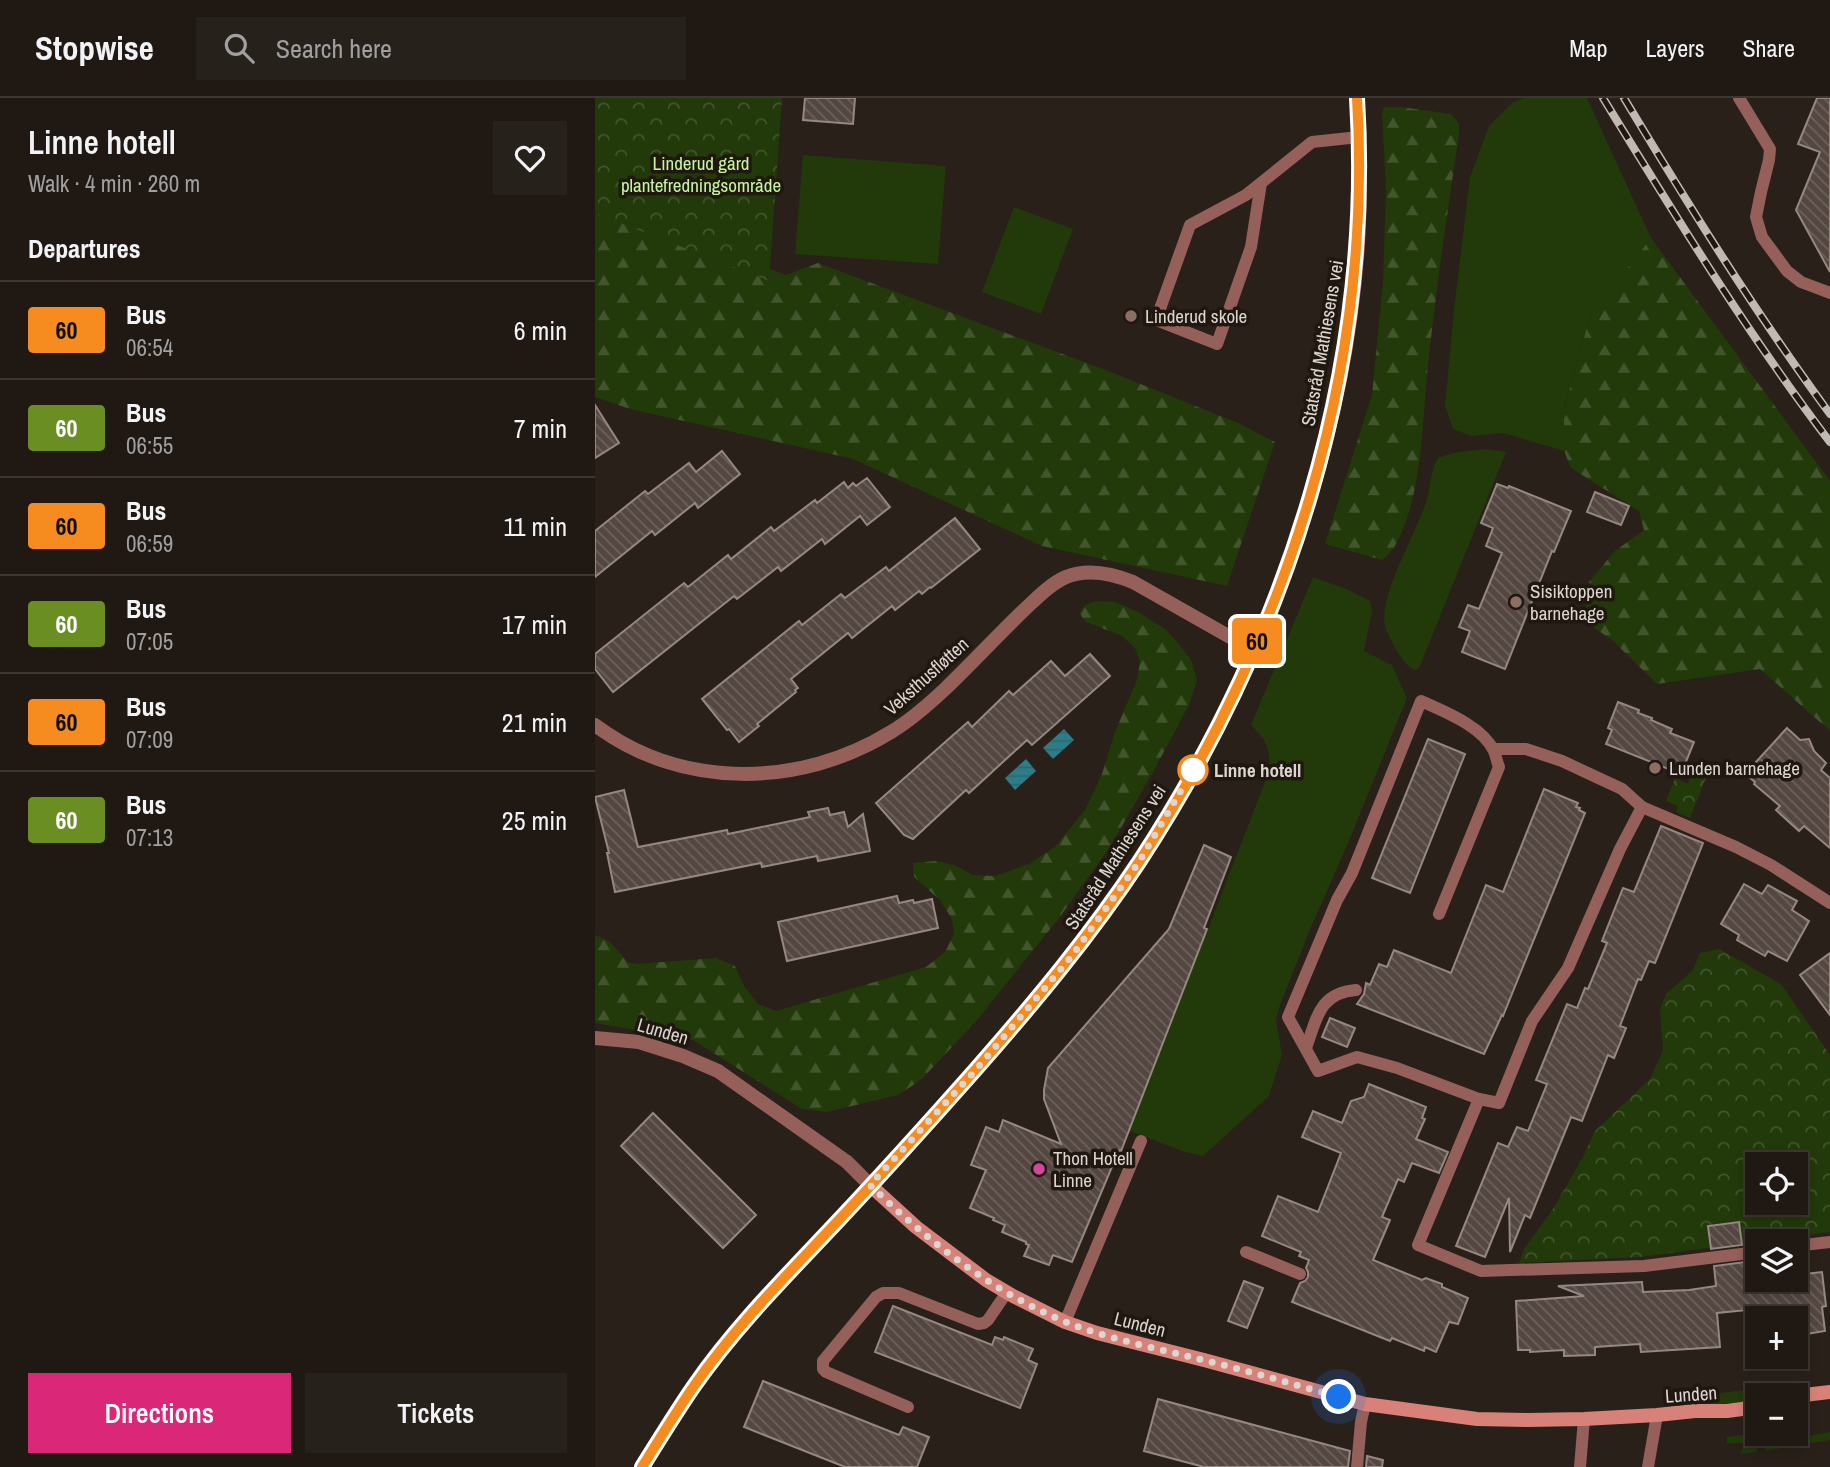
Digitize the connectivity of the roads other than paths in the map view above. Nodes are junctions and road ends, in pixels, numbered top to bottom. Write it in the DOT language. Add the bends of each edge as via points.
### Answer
graph roads {
  1 [pos="1357,98"];
  2 [pos="1739,98"];
  3 [pos="1359,137"];
  4 [pos="1261,183"];
  5 [pos="1830,293"];
  6 [pos="1253,650"];
  7 [pos="595,726"];
  8 [pos="1493,749"];
  9 [pos="1642,807"];
  10 [pos="1830,903"];
  11 [pos="1439,914"];
  12 [pos="1356,990"];
  13 [pos="595,1038"];
  14 [pos="1306,1048"];
  15 [pos="1479,1099"];
  16 [pos="1141,1141"];
  17 [pos="870,1185"];
  18 [pos="1830,1242"];
  19 [pos="1808,1245"];
  20 [pos="1247,1252"];
  21 [pos="1745,1253"];
  22 [pos="1300,1274"];
  23 [pos="1007,1292"];
  24 [pos="1065,1322"];
  25 [pos="1830,1392"];
  26 [pos="1808,1395"];
  27 [pos="1366,1404"];
  28 [pos="908,1406"];
  29 [pos="1745,1408"];
  30 [pos="1657,1415"];
  31 [pos="1584,1419"];
  32 [pos="643,1467"];
  33 [pos="1357,1467"];
  34 [pos="1580,1467"];
  35 [pos="1648,1467"];
  1 -- 3 [label="street, Statsråd Mathiesens vei"];
  2 -- 5 [label="lane" via="1770,149 1756,217 1762,237 1787,271"];
  3 -- 4 [label="lane" via="1312,142"];
  3 -- 6 [label="street, Statsråd Mathiesens vei" via="1357,244 1338,384 1303,519"];
  4 -- 4 [label="lane" via="1190,225 1156,320 1217,344 1251,247"];
  6 -- 7 [label="street, Veksthusfløtten" via="1133,582 1119,576 1079,573 1050,587 922,710 891,732 813,766 756,775 677,766 639,753"];
  6 -- 17 [label="street, Statsråd Mathiesens vei" via="1182,790 1103,914 975,1071"];
  8 -- 9 [label="lane" via="1526,749 1562,761 1622,789"];
  8 -- 11 [label="lane" via="1499,767"];
  8 -- 14 [label="lane" via="1459,719 1421,701 1288,1017"];
  9 -- 10 [label="lane" via="1771,864"];
  9 -- 15 [label="lane" via="1568,968 1532,1021 1499,1102"];
  12 -- 14 [label="lane" via="1340,991 1321,1007"];
  13 -- 17 [label="street, Lunden" via="639,1041 718,1071 846,1162"];
  14 -- 15 [label="lane" via="1318,1071 1357,1057"];
  15 -- 21 [label="lane" via="1418,1245 1481,1271 1644,1266"];
  16 -- 24 [label="lane"];
  17 -- 23 [label="street, Lunden" via="952,1256"];
  17 -- 32 [label="street, Statsråd Mathiesens vei" via="719,1353"];
  18 -- 19 [label="lane"];
  20 -- 22 [label="lane"];
  23 -- 24 [label="street, Lunden"];
  23 -- 28 [label="lane" via="988,1320 978,1324 899,1293 883,1293 823,1361 826,1372"];
  24 -- 27 [label="street, Lunden"];
  25 -- 26 [label="street"];
  27 -- 31 [label="street, Lunden" via="1477,1419"];
  27 -- 33 [label="lane"];
  29 -- 30 [label="street, Lunden"];
  30 -- 31 [label="street, Lunden"];
  30 -- 35 [label="lane"];
  31 -- 34 [label="lane"];
}
